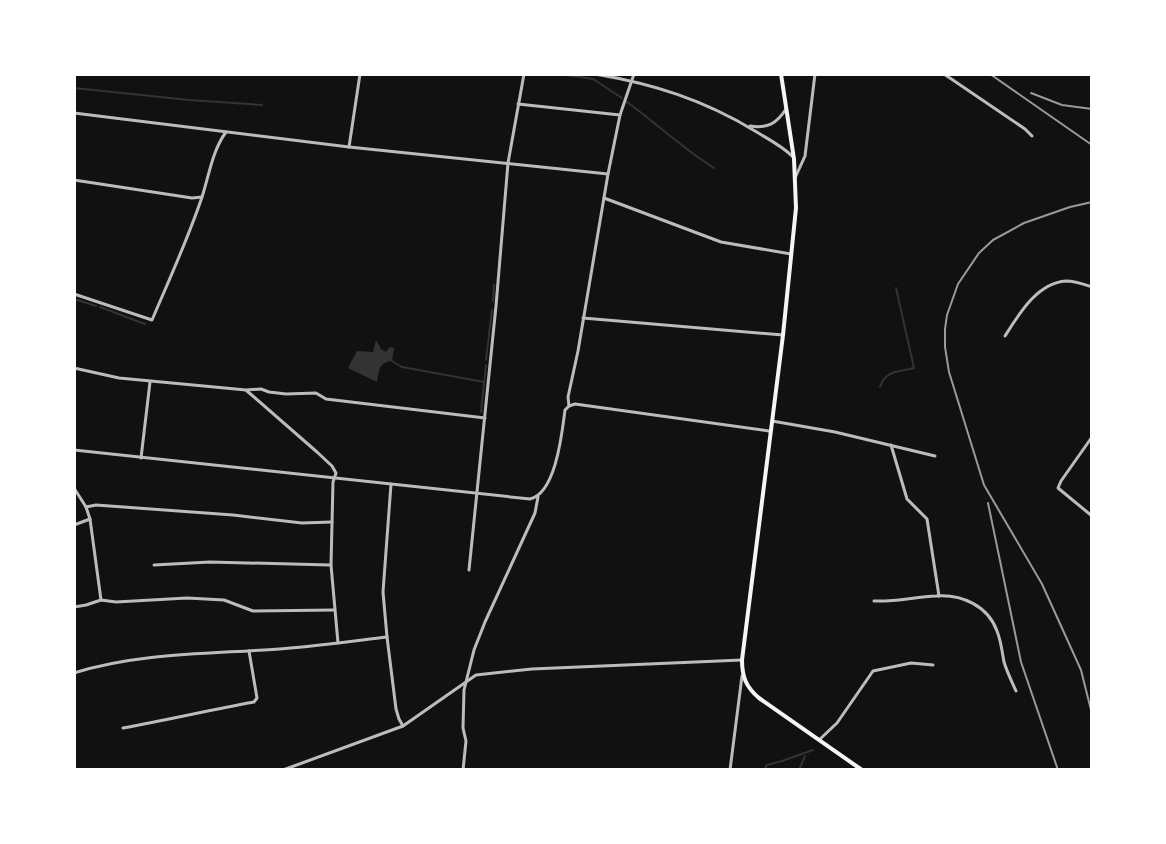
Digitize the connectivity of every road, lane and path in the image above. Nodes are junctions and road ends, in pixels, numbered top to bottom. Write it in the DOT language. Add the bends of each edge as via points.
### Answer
graph roads {
  1 [pos="360,74"];
  2 [pos="524,74"];
  3 [pos="595,74"];
  4 [pos="634,74"];
  5 [pos="781,74"];
  6 [pos="815,74"];
  7 [pos="944,74"];
  8 [pos="632,80"];
  9 [pos="518,104"];
  10 [pos="787,106"];
  11 [pos="74,113"];
  12 [pos="620,115"];
  13 [pos="746,126"];
  14 [pos="226,132"];
  15 [pos="1032,136"];
  16 [pos="349,147"];
  17 [pos="794,159"];
  18 [pos="508,163"];
  19 [pos="608,174"];
  20 [pos="795,178"];
  21 [pos="74,180"];
  22 [pos="202,197"];
  23 [pos="604,198"];
  24 [pos="792,254"];
  25 [pos="1092,287"];
  26 [pos="74,294"];
  27 [pos="583,318"];
  28 [pos="783,335"];
  29 [pos="1005,336"];
  30 [pos="74,368"];
  31 [pos="150,381"];
  32 [pos="246,390"];
  33 [pos="569,406"];
  34 [pos="485,418"];
  35 [pos="772,421"];
  36 [pos="770,431"];
  37 [pos="1092,437"];
  38 [pos="891,445"];
  39 [pos="74,450"];
  40 [pos="935,456"];
  41 [pos="141,458"];
  42 [pos="335,478"];
  43 [pos="391,484"];
  44 [pos="74,488"];
  45 [pos="478,494"];
  46 [pos="538,497"];
  47 [pos="86,507"];
  48 [pos="1092,516"];
  49 [pos="90,519"];
  50 [pos="332,522"];
  51 [pos="74,525"];
  52 [pos="154,565"];
  53 [pos="331,565"];
  54 [pos="469,570"];
  55 [pos="939,596"];
  56 [pos="101,600"];
  57 [pos="874,601"];
  58 [pos="74,607"];
  59 [pos="334,610"];
  60 [pos="387,637"];
  61 [pos="338,643"];
  62 [pos="249,651"];
  63 [pos="742,660"];
  64 [pos="933,665"];
  65 [pos="742,672"];
  66 [pos="74,673"];
  67 [pos="467,680"];
  68 [pos="1016,691"];
  69 [pos="403,726"];
  70 [pos="123,728"];
  71 [pos="819,740"];
  72 [pos="283,770"];
  73 [pos="463,770"];
  74 [pos="730,770"];
  75 [pos="862,770"];
  1 -- 16 [label="street"];
  2 -- 9 [label="street"];
  3 -- 8 [label="street"];
  4 -- 8 [label="street"];
  5 -- 10 [label="main road"];
  6 -- 20 [label="street" via="805,156"];
  7 -- 15 [label="street"];
  8 -- 12 [label="street"];
  8 -- 13 [label="street" via="684,95"];
  9 -- 12 [label="street"];
  9 -- 18 [label="street"];
  10 -- 13 [label="street" via="776,123"];
  10 -- 17 [label="main road"];
  11 -- 14 [label="street"];
  12 -- 19 [label="street"];
  13 -- 17 [label="street"];
  14 -- 16 [label="street"];
  14 -- 22 [label="street"];
  16 -- 18 [label="street"];
  17 -- 20 [label="main road"];
  18 -- 19 [label="street"];
  18 -- 34 [label="street"];
  19 -- 23 [label="street"];
  20 -- 24 [label="main road"];
  21 -- 22 [label="street"];
  22 -- 26 [label="street" via="152,320"];
  23 -- 24 [label="street" via="721,242"];
  23 -- 27 [label="street"];
  24 -- 28 [label="main road"];
  25 -- 29 [label="street" via="1069,281 1048,286"];
  27 -- 28 [label="street"];
  27 -- 33 [label="street"];
  28 -- 35 [label="main road"];
  30 -- 31 [label="street"];
  31 -- 32 [label="street"];
  31 -- 41 [label="street"];
  32 -- 34 [label="street" via="316,393 326,399"];
  32 -- 42 [label="street" via="332,466"];
  33 -- 36 [label="street"];
  33 -- 46 [label="street" via="551,475"];
  34 -- 45 [label="street"];
  35 -- 36 [label="main road"];
  35 -- 38 [label="street"];
  36 -- 63 [label="main road"];
  37 -- 48 [label="street" via="1058,488"];
  38 -- 40 [label="street"];
  38 -- 55 [label="street" via="907,499 927,519"];
  39 -- 41 [label="street"];
  41 -- 42 [label="street"];
  42 -- 43 [label="street"];
  42 -- 50 [label="street"];
  43 -- 45 [label="street"];
  43 -- 60 [label="street" via="383,592"];
  44 -- 47 [label="street"];
  45 -- 46 [label="street"];
  45 -- 54 [label="street"];
  46 -- 67 [label="street" via="474,650"];
  47 -- 49 [label="street"];
  47 -- 50 [label="street"];
  49 -- 51 [label="street"];
  49 -- 56 [label="street"];
  50 -- 53 [label="street"];
  52 -- 53 [label="street"];
  53 -- 59 [label="street"];
  55 -- 57 [label="street"];
  55 -- 68 [label="street" via="971,601 993,622"];
  56 -- 58 [label="street"];
  56 -- 59 [label="street" via="187,598 224,600 253,611"];
  59 -- 61 [label="street"];
  60 -- 61 [label="street"];
  60 -- 69 [label="street"];
  61 -- 62 [label="street"];
  62 -- 66 [label="street" via="125,660"];
  62 -- 70 [label="street" via="254,702"];
  63 -- 65 [label="main road"];
  63 -- 67 [label="street" via="508,671"];
  64 -- 71 [label="street" via="911,663 873,671"];
  65 -- 71 [label="main road" via="752,693"];
  65 -- 74 [label="street"];
  67 -- 69 [label="street"];
  67 -- 73 [label="street"];
  69 -- 72 [label="street"];
  71 -- 75 [label="main road"];
}
